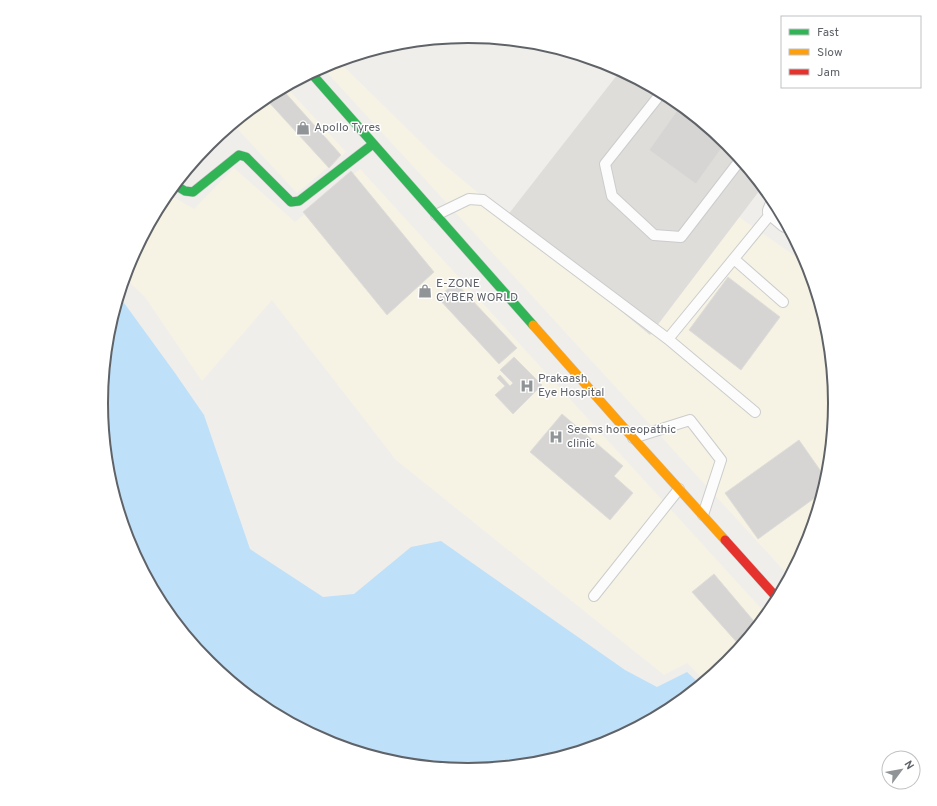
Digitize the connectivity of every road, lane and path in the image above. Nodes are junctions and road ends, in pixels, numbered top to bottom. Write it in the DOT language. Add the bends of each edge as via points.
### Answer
graph roads {
  1 [pos="315,77"];
  2 [pos="658,97"];
  3 [pos="373,144"];
  4 [pos="737,164"];
  5 [pos="180,188"];
  6 [pos="436,215"];
  7 [pos="775,215"];
  8 [pos="734,259"];
  9 [pos="783,302"];
  10 [pos="668,339"];
  11 [pos="755,412"];
  12 [pos="633,438"];
  13 [pos="679,489"];
  14 [pos="703,515"];
  15 [pos="774,593"];
  16 [pos="594,596"];
  1 -- 3 [label="main road"];
  2 -- 4 [label="lane" via="605,164 612,196 654,236 681,237"];
  3 -- 5 [label="main road" via="299,201 292,202 246,157 239,155 194,192"];
  3 -- 6 [label="main road"];
  6 -- 10 [label="lane" via="469,199 483,200"];
  6 -- 12 [label="main road"];
  7 -- 8 [label="lane"];
  8 -- 9 [label="lane"];
  8 -- 10 [label="lane"];
  10 -- 11 [label="lane"];
  12 -- 13 [label="main road"];
  12 -- 14 [label="lane" via="690,420 721,460"];
  13 -- 14 [label="main road"];
  13 -- 16 [label="lane"];
  14 -- 15 [label="main road"];
}
